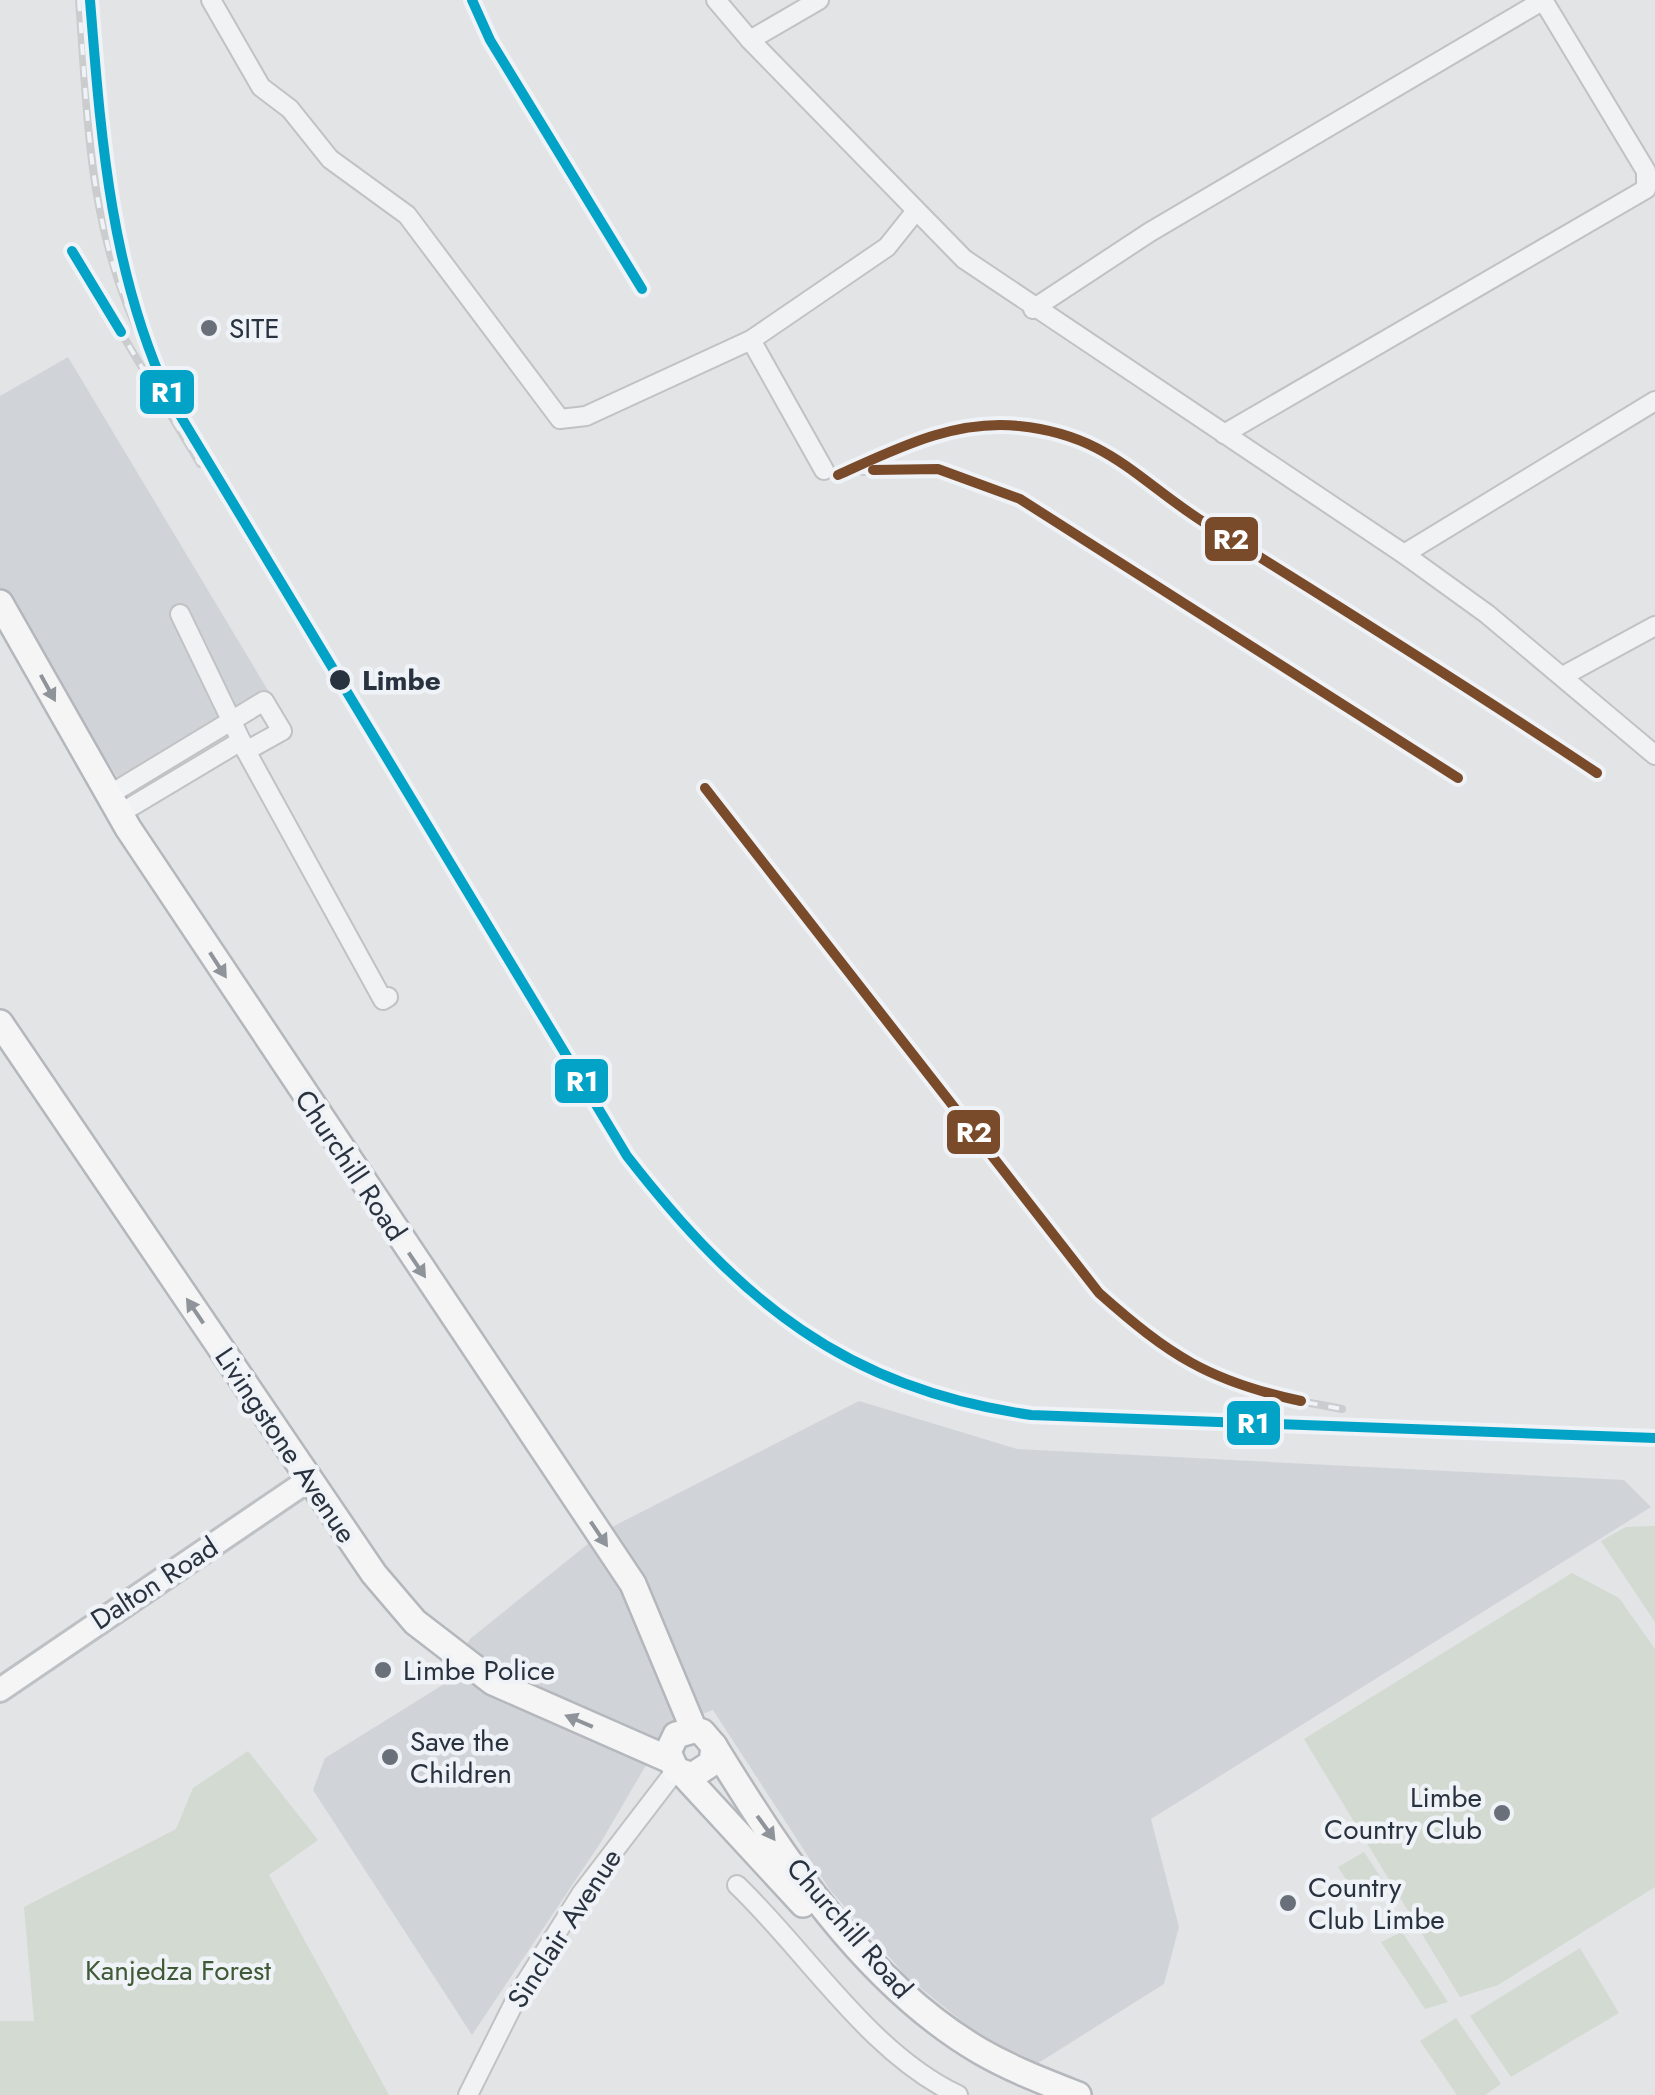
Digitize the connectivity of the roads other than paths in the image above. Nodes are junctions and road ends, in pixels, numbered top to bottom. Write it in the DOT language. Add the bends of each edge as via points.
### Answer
graph roads {
  1 [pos="211,0"];
  2 [pos="716,0"];
  3 [pos="819,0"];
  4 [pos="1543,0"];
  5 [pos="750,40"];
  6 [pos="916,212"];
  7 [pos="1033,309"];
  8 [pos="751,340"];
  9 [pos="1655,401"];
  10 [pos="1224,434"];
  11 [pos="824,470"];
  12 [pos="1404,554"];
  13 [pos="0,604"];
  14 [pos="180,614"];
  15 [pos="1655,626"];
  16 [pos="1564,676"];
  17 [pos="232,719"];
  18 [pos="244,746"];
  19 [pos="175,754"];
  20 [pos="1655,755"];
  21 [pos="186,774"];
  22 [pos="114,805"];
  23 [pos="388,997"];
  24 [pos="0,1023"];
  25 [pos="310,1478"];
  26 [pos="0,1690"];
  27 [pos="704,1738"];
  28 [pos="676,1768"];
  29 [pos="737,1885"];
  30 [pos="468,2095"];
  31 [pos="958,2095"];
  32 [pos="1043,2095"];
  33 [pos="1078,2095"];
  1 -- 8 [label="street" via="260,86 290,109 330,159 407,215 560,419 586,416"];
  2 -- 5 [label="street"];
  3 -- 5 [label="street"];
  4 -- 7 [label="street" via="1150,232"];
  4 -- 10 [label="street" via="1646,171 1646,189"];
  5 -- 6 [label="street"];
  6 -- 7 [label="street" via="964,259"];
  6 -- 8 [label="street" via="887,247"];
  7 -- 10 [label="street"];
  8 -- 11 [label="street"];
  9 -- 12 [label="street"];
  10 -- 12 [label="street"];
  12 -- 16 [label="street"];
  13 -- 22 [label="highway, Churchill Road, one-way"];
  14 -- 17 [label="street"];
  15 -- 16 [label="street"];
  16 -- 20 [label="street"];
  17 -- 18 [label="street"];
  17 -- 18 [label="street" via="264,701 282,731"];
  17 -- 19 [label="street"];
  18 -- 21 [label="street"];
  18 -- 23 [label="street"];
  19 -- 21 [label="street"];
  19 -- 22 [label="street"];
  21 -- 22 [label="street"];
  22 -- 27 [label="highway, Churchill Road, one-way" via="633,1584"];
  25 -- 24 [label="highway, Livingstone Avenue, one-way"];
  25 -- 26 [label="main road, Dalton Road"];
  28 -- 25 [label="highway, Livingstone Avenue, one-way" via="510,1690 449,1652 374,1574"];
  27 -- 28 [label="highway" via="707,1770"];
  27 -- 28 [label="highway" via="676,1735 670,1742"];
  27 -- 33 [label="highway, Churchill Road, one-way" via="811,1889 896,1985 979,2050"];
  28 -- 30 [label="street, Sinclair Avenue" via="581,1894"];
  28 -- 32 [label="highway, Churchill Road" via="930,2030 973,2061"];
  29 -- 31 [label="street" via="894,2051"];
}
